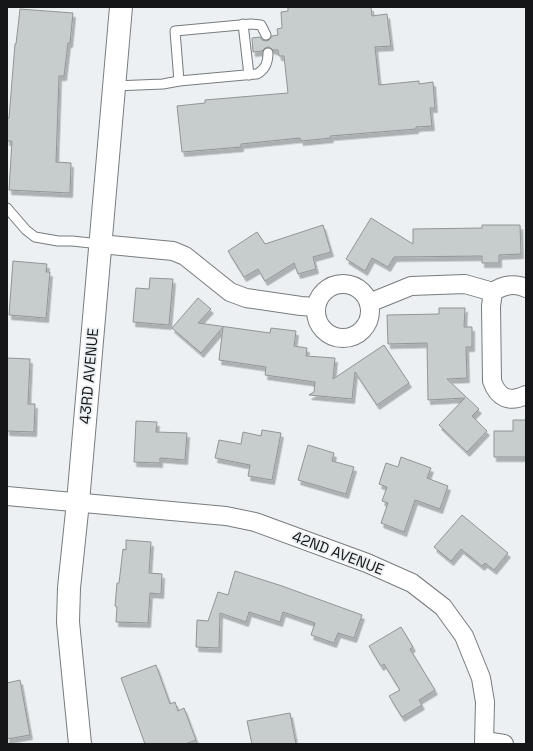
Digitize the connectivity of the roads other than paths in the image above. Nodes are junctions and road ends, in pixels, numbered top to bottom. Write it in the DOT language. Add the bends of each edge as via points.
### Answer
graph roads {
  1 [pos="121,7"];
  2 [pos="243,24"];
  3 [pos="266,35"];
  4 [pos="268,53"];
  5 [pos="249,75"];
  6 [pos="179,81"];
  7 [pos="114,86"];
  8 [pos="7,208"];
  9 [pos="100,244"];
  10 [pos="526,288"];
  11 [pos="493,292"];
  12 [pos="369,303"];
  13 [pos="316,307"];
  14 [pos="526,395"];
  15 [pos="7,496"];
  16 [pos="78,502"];
  17 [pos="484,742"];
  18 [pos="80,744"];
  19 [pos="504,744"];
  1 -- 7 [label="street, 43RD AVENUE"];
  2 -- 3 [label="lane" via="261,25"];
  2 -- 5 [label="lane"];
  2 -- 6 [label="lane" via="175,32"];
  4 -- 5 [label="lane" via="265,68 257,74"];
  5 -- 6 [label="lane"];
  6 -- 7 [label="lane"];
  7 -- 9 [label="street, 43RD AVENUE"];
  8 -- 9 [label="lane" via="26,230 35,236 58,241"];
  9 -- 13 [label="street" via="173,251 185,256 230,292 246,298"];
  9 -- 16 [label="street, 43RD AVENUE"];
  10 -- 11 [label="street" via="505,285"];
  11 -- 12 [label="street" via="465,284 411,286"];
  11 -- 14 [label="street" via="492,381 505,398"];
  12 -- 13 [label="street" via="365,294 358,288 350,284 341,284 324,291"];
  12 -- 13 [label="street" via="370,316 364,328 358,334 341,338 325,331 318,320"];
  15 -- 16 [label="street, 42ND AVENUE"];
  16 -- 17 [label="street, 42ND AVENUE" via="226,516 255,522 367,563 412,583 444,607 464,636 481,678 485,702"];
  16 -- 18 [label="street, 43RD AVENUE" via="68,622"];
  17 -- 19 [label="street"];
}
